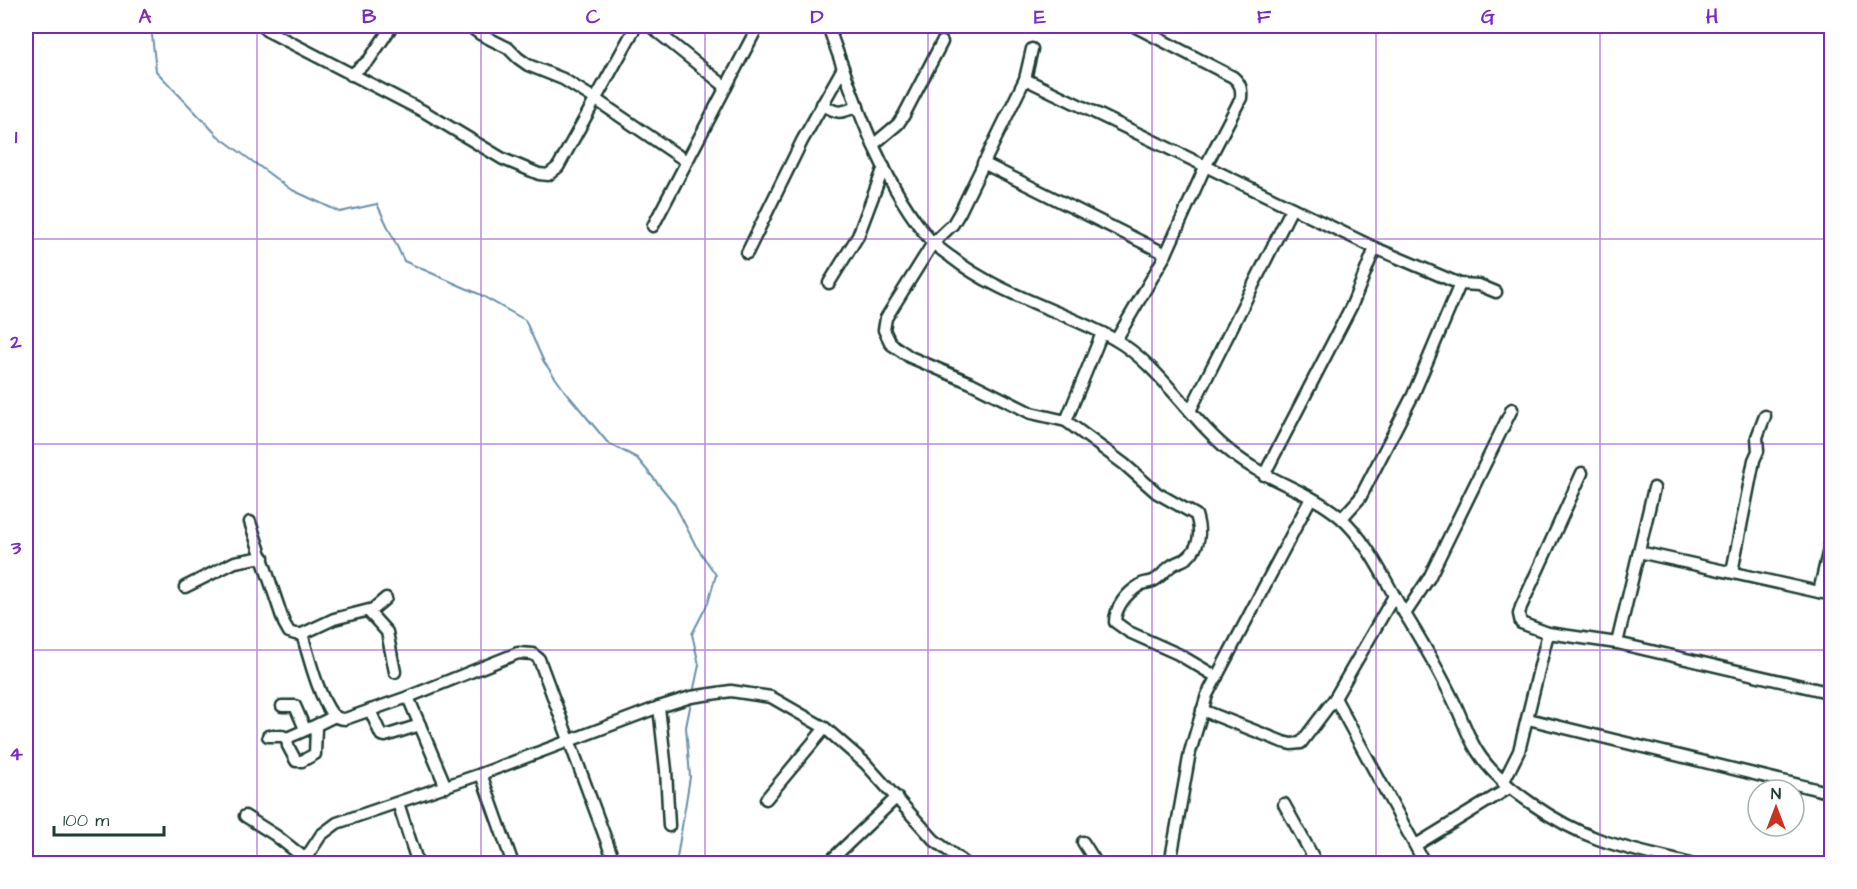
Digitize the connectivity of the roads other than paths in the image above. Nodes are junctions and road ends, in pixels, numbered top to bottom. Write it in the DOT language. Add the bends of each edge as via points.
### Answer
graph roads {
  1 [pos="392,26"];
  2 [pos="469,26"];
  3 [pos="636,26"];
  4 [pos="650,26"];
  5 [pos="758,26"];
  6 [pos="828,26"];
  7 [pos="1134,26"];
  8 [pos="266,30"];
  9 [pos="942,42"];
  10 [pos="1032,49"];
  11 [pos="843,68"];
  12 [pos="351,75"];
  13 [pos="1025,79"];
  14 [pos="726,87"];
  15 [pos="595,99"];
  16 [pos="822,105"];
  17 [pos="858,106"];
  18 [pos="873,145"];
  19 [pos="686,161"];
  20 [pos="983,163"];
  21 [pos="884,167"];
  22 [pos="1205,167"];
  23 [pos="1292,208"];
  24 [pos="653,226"];
  25 [pos="933,243"];
  26 [pos="1375,248"];
  27 [pos="747,253"];
  28 [pos="1166,254"];
  29 [pos="829,284"];
  30 [pos="1460,284"];
  31 [pos="1496,292"];
  32 [pos="1102,333"];
  33 [pos="1116,340"];
  34 [pos="1512,410"];
  35 [pos="1190,411"];
  36 [pos="1765,416"];
  37 [pos="1066,421"];
  38 [pos="1582,473"];
  39 [pos="1264,475"];
  40 [pos="1654,488"];
  41 [pos="1311,498"];
  42 [pos="1342,518"];
  43 [pos="250,522"];
  44 [pos="1832,536"];
  45 [pos="1639,552"];
  46 [pos="262,557"];
  47 [pos="1732,572"];
  48 [pos="185,587"];
  49 [pos="1819,592"];
  50 [pos="1832,595"];
  51 [pos="1394,596"];
  52 [pos="386,598"];
  53 [pos="368,611"];
  54 [pos="1405,614"];
  55 [pos="1548,633"];
  56 [pos="302,634"];
  57 [pos="1617,643"];
  58 [pos="395,672"];
  59 [pos="1217,677"];
  60 [pos="1832,693"];
  61 [pos="408,697"];
  62 [pos="1335,698"];
  63 [pos="282,706"];
  64 [pos="659,706"];
  65 [pos="370,710"];
  66 [pos="1202,710"];
  67 [pos="335,716"];
  68 [pos="1528,719"];
  69 [pos="420,725"];
  70 [pos="311,728"];
  71 [pos="825,728"];
  72 [pos="268,736"];
  73 [pos="287,738"];
  74 [pos="568,740"];
  75 [pos="481,774"];
  76 [pos="1506,785"];
  77 [pos="446,787"];
  78 [pos="1832,793"];
  79 [pos="897,797"];
  80 [pos="766,799"];
  81 [pos="398,804"];
  82 [pos="1284,804"];
  83 [pos="245,816"];
  84 [pos="669,826"];
  85 [pos="1083,842"];
  86 [pos="1416,844"];
  87 [pos="306,862"];
  88 [pos="418,864"];
  89 [pos="513,864"];
  90 [pos="615,864"];
  91 [pos="828,864"];
  92 [pos="966,864"];
  93 [pos="1096,864"];
  94 [pos="1170,864"];
  95 [pos="1317,864"];
  96 [pos="1425,864"];
  97 [pos="1690,864"];
  1 -- 12 [label="street" via="369,60"];
  2 -- 15 [label="street" via="508,48 528,65 563,79"];
  3 -- 15 [label="street"];
  4 -- 14 [label="street"];
  5 -- 14 [label="street"];
  6 -- 11 [label="street"];
  7 -- 22 [label="street" via="1239,82 1242,98"];
  8 -- 12 [label="street"];
  9 -- 18 [label="street" via="898,124"];
  10 -- 13 [label="street"];
  11 -- 16 [label="street"];
  11 -- 17 [label="street"];
  12 -- 15 [label="street" via="423,111 492,153 539,174 548,174 558,167"];
  13 -- 20 [label="street"];
  13 -- 22 [label="street"];
  14 -- 19 [label="street"];
  15 -- 19 [label="street"];
  16 -- 17 [label="street" via="842,113"];
  16 -- 27 [label="street"];
  17 -- 18 [label="street"];
  18 -- 21 [label="street"];
  19 -- 24 [label="street"];
  20 -- 25 [label="street" via="953,224"];
  20 -- 28 [label="street"];
  21 -- 25 [label="street"];
  21 -- 29 [label="street" via="858,236"];
  22 -- 23 [label="street"];
  22 -- 28 [label="street"];
  23 -- 26 [label="street"];
  23 -- 35 [label="street"];
  25 -- 32 [label="street" via="996,286"];
  25 -- 37 [label="street" via="886,318 884,330 891,344 910,357 1024,410"];
  26 -- 30 [label="street"];
  26 -- 39 [label="street" via="1352,305"];
  28 -- 33 [label="street"];
  30 -- 31 [label="street" via="1479,285"];
  30 -- 42 [label="street" via="1413,394 1360,498"];
  32 -- 33 [label="street"];
  32 -- 37 [label="street"];
  33 -- 35 [label="street" via="1135,353"];
  34 -- 54 [label="street" via="1429,578"];
  35 -- 39 [label="street" via="1213,437"];
  36 -- 47 [label="street" via="1757,437 1758,451"];
  37 -- 59 [label="street" via="1156,493 1196,514 1200,536 1191,554 1156,580 1139,585 1120,606 1114,622"];
  38 -- 55 [label="street" via="1519,614 1521,623"];
  39 -- 41 [label="street"];
  40 -- 45 [label="street"];
  41 -- 42 [label="street"];
  41 -- 59 [label="street"];
  42 -- 51 [label="street" via="1368,551"];
  43 -- 46 [label="street"];
  44 -- 49 [label="street"];
  45 -- 47 [label="street"];
  45 -- 57 [label="street"];
  46 -- 48 [label="street" via="235,562"];
  46 -- 56 [label="street" via="286,629"];
  47 -- 49 [label="street"];
  49 -- 50 [label="street"];
  51 -- 54 [label="street"];
  51 -- 62 [label="street"];
  52 -- 53 [label="street"];
  53 -- 56 [label="street" via="334,619"];
  53 -- 58 [label="street" via="387,632"];
  54 -- 76 [label="street" via="1476,750"];
  55 -- 57 [label="street"];
  55 -- 68 [label="street"];
  56 -- 67 [label="street" via="317,682"];
  57 -- 60 [label="street"];
  59 -- 66 [label="street"];
  61 -- 65 [label="street"];
  61 -- 69 [label="street"];
  61 -- 74 [label="street" via="518,653 533,654 539,659"];
  62 -- 66 [label="street" via="1303,741 1296,744"];
  62 -- 86 [label="street"];
  63 -- 70 [label="street" via="295,706"];
  64 -- 71 [label="street" via="731,691 771,698"];
  64 -- 74 [label="street"];
  64 -- 84 [label="street"];
  65 -- 67 [label="street" via="345,719"];
  65 -- 69 [label="street" via="381,735"];
  66 -- 94 [label="street" via="1190,752"];
  67 -- 70 [label="street"];
  68 -- 76 [label="street"];
  68 -- 78 [label="street"];
  69 -- 77 [label="street"];
  70 -- 73 [label="street"];
  70 -- 73 [label="street" via="315,754 302,761 296,761 292,755"];
  71 -- 79 [label="street"];
  71 -- 80 [label="street"];
  72 -- 73 [label="street"];
  74 -- 75 [label="street"];
  74 -- 90 [label="street"];
  75 -- 77 [label="street"];
  75 -- 89 [label="street"];
  76 -- 86 [label="street"];
  76 -- 97 [label="street" via="1570,826 1599,839"];
  77 -- 81 [label="street"];
  79 -- 91 [label="street"];
  79 -- 92 [label="street" via="934,840"];
  81 -- 87 [label="street" via="332,826 321,835"];
  81 -- 88 [label="street"];
  82 -- 95 [label="street"];
  83 -- 87 [label="street"];
  85 -- 93 [label="street"];
  86 -- 96 [label="street"];
}
